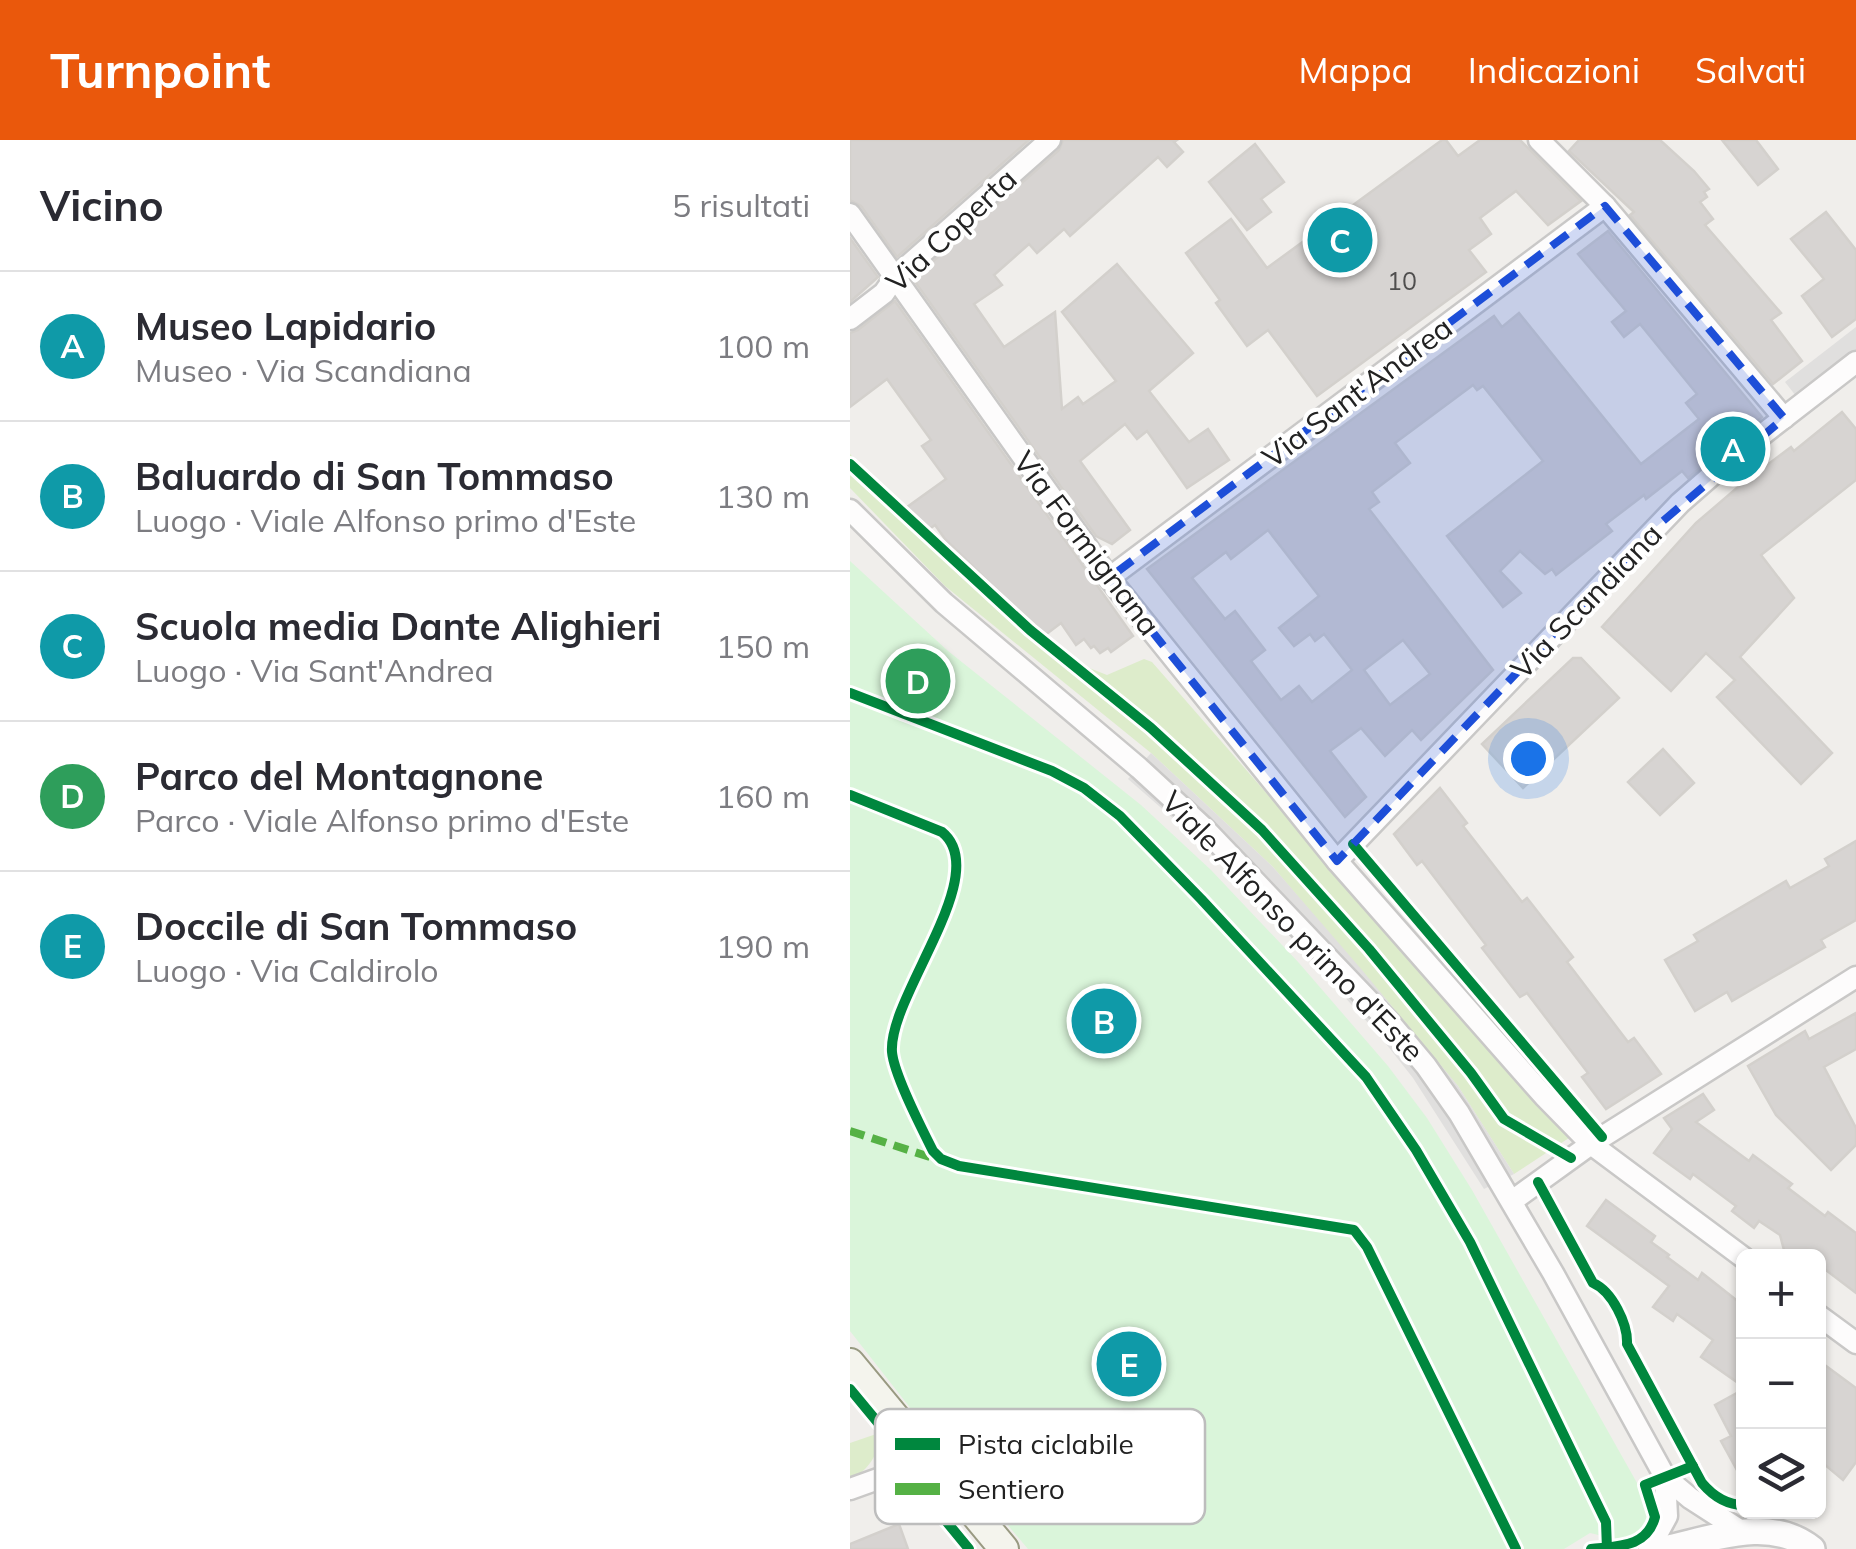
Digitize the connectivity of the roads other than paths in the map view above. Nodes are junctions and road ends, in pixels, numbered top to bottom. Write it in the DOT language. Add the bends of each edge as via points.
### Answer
graph roads {
  1 [pos="1050,140"];
  2 [pos="1539,140"];
  3 [pos="1604,206"];
  4 [pos="850,214"];
  5 [pos="894,277"];
  6 [pos="850,318"];
  7 [pos="1856,362"];
  8 [pos="1784,418"];
  9 [pos="850,510"];
  10 [pos="1109,578"];
  11 [pos="1337,861"];
  12 [pos="1856,977"];
  13 [pos="1591,1144"];
  14 [pos="1512,1202"];
  15 [pos="1736,1252"];
  16 [pos="1826,1320"];
  17 [pos="1856,1343"];
  18 [pos="850,1364"];
  19 [pos="886,1409"];
  20 [pos="1665,1477"];
  21 [pos="875,1481"];
  22 [pos="850,1490"];
  23 [pos="982,1524"];
  24 [pos="1744,1533"];
  25 [pos="1004,1549"];
  26 [pos="1649,1549"];
  27 [pos="1664,1549"];
  28 [pos="1812,1549"];
  1 -- 5 [label="street, Via Coperta"];
  2 -- 3 [label="street"];
  3 -- 8 [label="street"];
  3 -- 10 [label="street, Via Sant'Andrea"];
  4 -- 5 [label="street, Via Formignana"];
  5 -- 6 [label="street, Via Coperta"];
  5 -- 10 [label="street, Via Formignana"];
  7 -- 8 [label="street, Via Scandiana"];
  8 -- 11 [label="street, Via Scandiana" via="1668,515"];
  9 -- 14 [label="street, Viale Alfonso primo d'Este" via="944,604 1214,838 1426,1066"];
  10 -- 11 [label="street, Via Formignana"];
  11 -- 13 [label="street, Via Formignana"];
  12 -- 13 [label="street"];
  13 -- 14 [label="street"];
  13 -- 15 [label="street, Via Formignana"];
  14 -- 20 [label="street, Viale Alfonso primo d'Este"];
  16 -- 17 [label="street"];
  18 -- 19 [label="main road"];
  20 -- 24 [label="street"];
  20 -- 26 [label="street" via="1668,1516"];
  21 -- 22 [label="street"];
  23 -- 25 [label="main road"];
  24 -- 27 [label="street"];
  24 -- 28 [label="street" via="1782,1532"];
}
